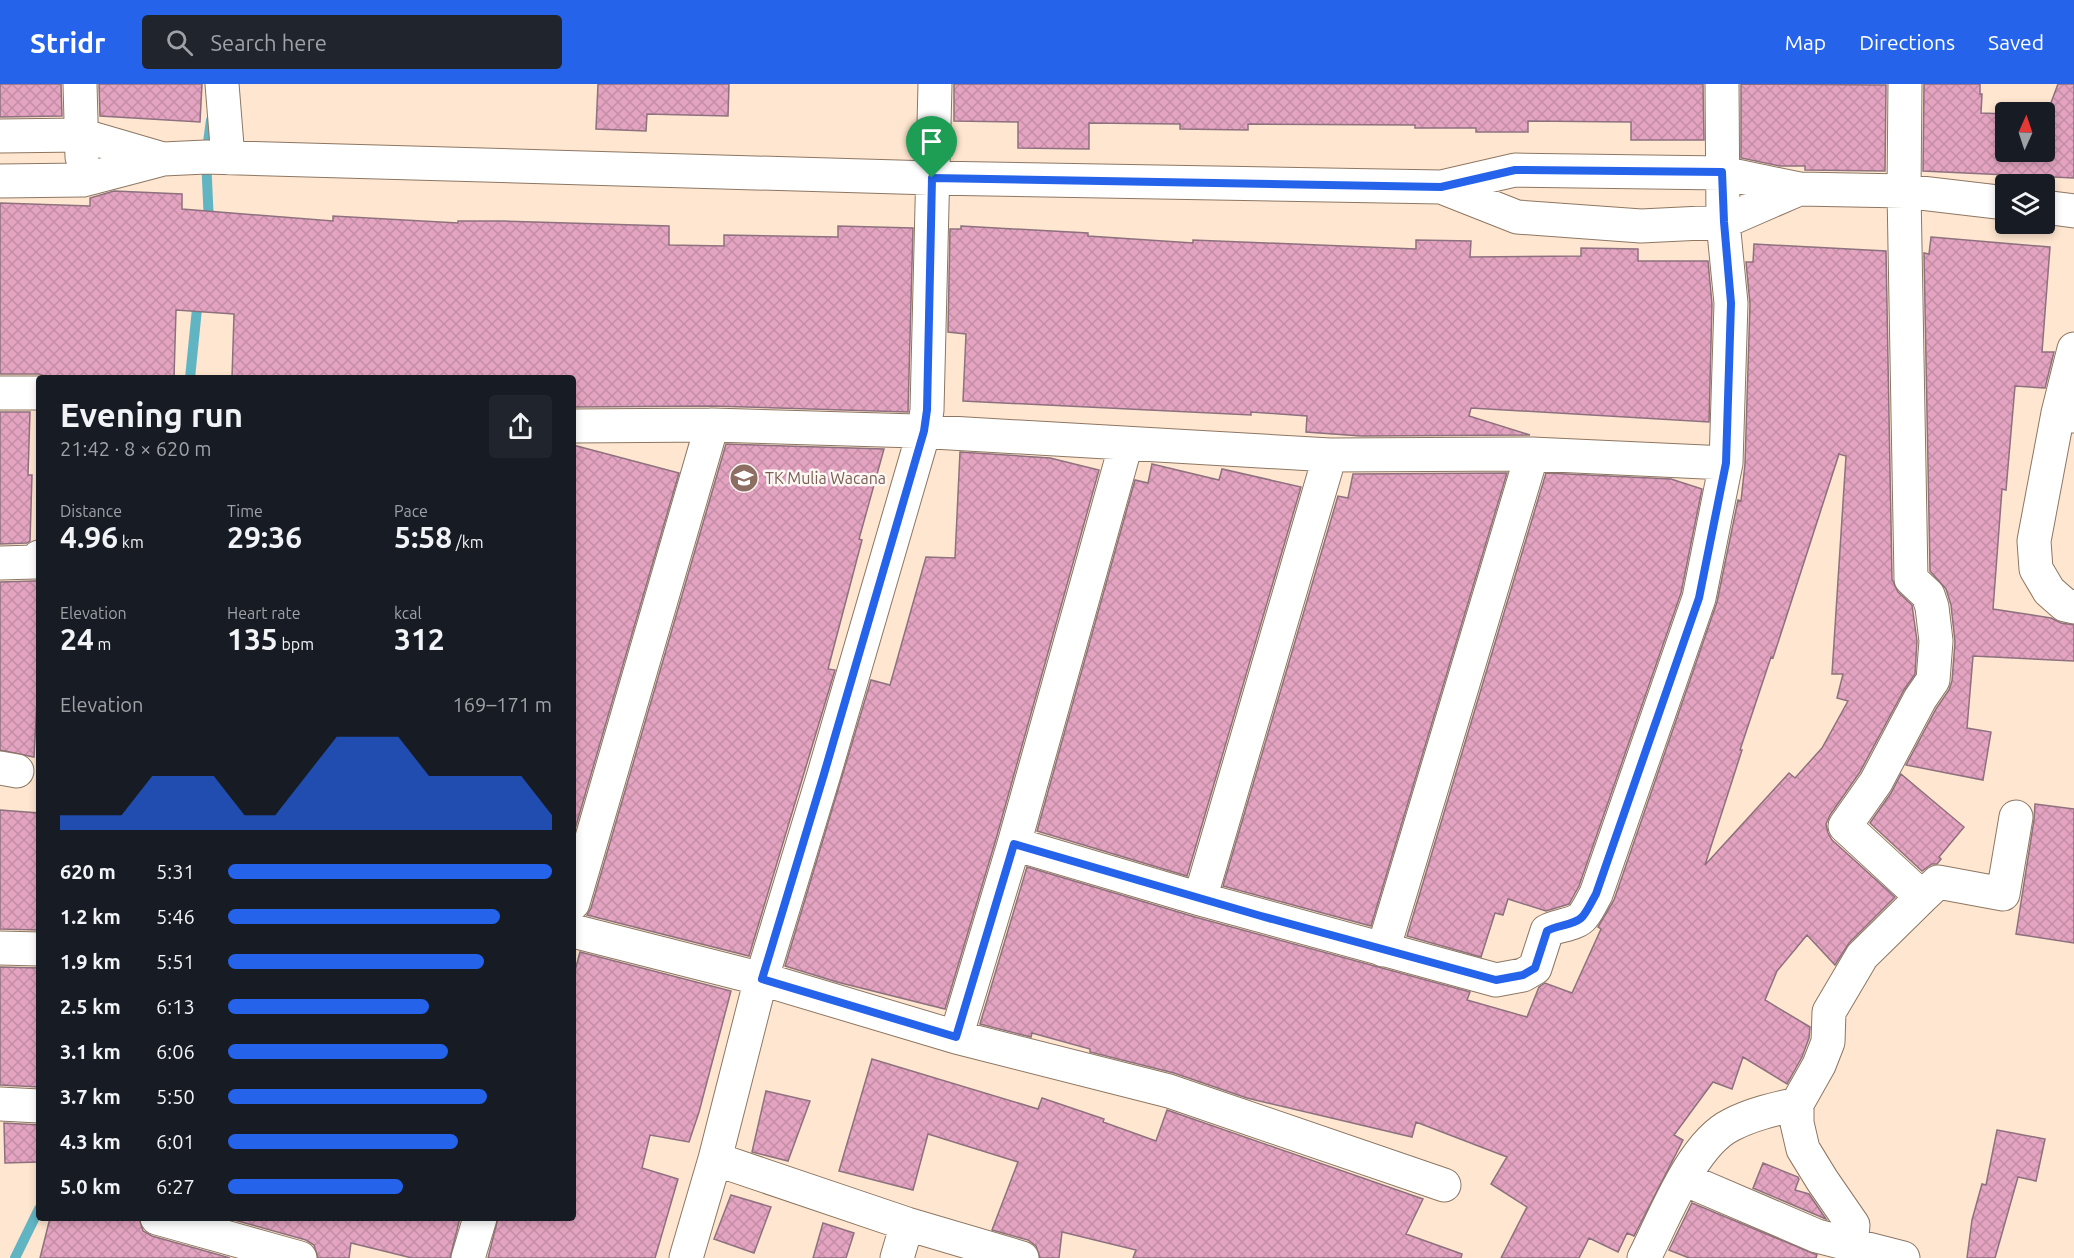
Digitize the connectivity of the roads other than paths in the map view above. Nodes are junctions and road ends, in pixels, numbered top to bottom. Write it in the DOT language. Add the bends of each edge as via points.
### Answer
graph roads {
  1 [pos="80,84"];
  2 [pos="222,84"];
  3 [pos="935,84"];
  4 [pos="1722,84"];
  5 [pos="1905,84"];
  6 [pos="81,135"];
  7 [pos="0,136"];
  8 [pos="175,158"];
  9 [pos="223,158"];
  10 [pos="1722,172"];
  11 [pos="932,178"];
  12 [pos="83,180"];
  13 [pos="0,181"];
  14 [pos="1441,187"];
  15 [pos="1798,189"];
  16 [pos="1904,191"];
  17 [pos="1995,201"];
  18 [pos="1724,222"];
  19 [pos="2074,349"];
  20 [pos="0,393"];
  21 [pos="36,393"];
  22 [pos="2066,415"];
  23 [pos="712,425"];
  24 [pos="576,426"];
  25 [pos="924,431"];
  26 [pos="1126,444"];
  27 [pos="1532,454"];
  28 [pos="1330,455"];
  29 [pos="1726,463"];
  30 [pos="36,561"];
  31 [pos="0,563"];
  32 [pos="2074,607"];
  33 [pos="2016,817"];
  34 [pos="1014,844"];
  35 [pos="576,893"];
  36 [pos="1922,897"];
  37 [pos="1200,899"];
  38 [pos="576,932"];
  39 [pos="0,948"];
  40 [pos="36,949"];
  41 [pos="1383,950"];
  42 [pos="762,979"];
  43 [pos="956,1037"];
  44 [pos="0,1104"];
  45 [pos="1797,1104"];
  46 [pos="36,1106"];
  47 [pos="715,1159"];
  48 [pos="1684,1179"];
  49 [pos="1444,1185"];
  50 [pos="168,1221"];
  51 [pos="479,1221"];
  52 [pos="907,1224"];
  53 [pos="1851,1245"];
  54 [pos="300,1258"];
  55 [pos="468,1258"];
  56 [pos="686,1258"];
  57 [pos="897,1258"];
  58 [pos="1022,1258"];
  59 [pos="1644,1258"];
  60 [pos="1903,1258"];
  1 -- 6 [label="street"];
  2 -- 9 [label="street"];
  3 -- 11 [label="street"];
  4 -- 10 [label="street"];
  5 -- 16 [label="street"];
  6 -- 7 [label="street"];
  6 -- 8 [label="street"];
  6 -- 12 [label="street"];
  8 -- 9 [label="street"];
  8 -- 12 [label="street"];
  9 -- 11 [label="street"];
  10 -- 14 [label="street" via="1515,170"];
  10 -- 15 [label="street"];
  10 -- 18 [label="street"];
  11 -- 14 [label="street"];
  11 -- 25 [label="street"];
  12 -- 13 [label="street"];
  14 -- 18 [label="street" via="1516,217 1641,226"];
  15 -- 16 [label="street"];
  15 -- 18 [label="street"];
  16 -- 17 [label="street"];
  16 -- 36 [label="street" via="1911,579 1928,595 1932,607 1936,641 1933,680 1876,782 1845,826"];
  18 -- 29 [label="street" via="1731,303"];
  19 -- 22 [label="street"];
  20 -- 21 [label="street"];
  22 -- 32 [label="street" via="2034,541 2036,569 2049,591 2065,605"];
  23 -- 24 [label="street"];
  23 -- 25 [label="street"];
  23 -- 35 [label="street"];
  25 -- 26 [label="street"];
  25 -- 42 [label="street"];
  26 -- 28 [label="street"];
  26 -- 34 [label="street"];
  27 -- 28 [label="street"];
  27 -- 29 [label="street"];
  27 -- 41 [label="street"];
  28 -- 37 [label="street"];
  29 -- 41 [label="street" via="1699,598 1596,894 1583,916 1547,931 1535,968 1523,975 1496,980"];
  30 -- 31 [label="street"];
  33 -- 36 [label="street" via="2003,894 1938,882"];
  34 -- 37 [label="street"];
  34 -- 43 [label="street"];
  36 -- 45 [label="street" via="1862,956 1829,1012 1828,1042"];
  37 -- 41 [label="street"];
  38 -- 42 [label="street"];
  39 -- 40 [label="street"];
  42 -- 43 [label="street"];
  42 -- 47 [label="street"];
  43 -- 49 [label="street" via="1169,1091"];
  44 -- 46 [label="street"];
  45 -- 48 [label="street" via="1729,1125 1700,1151"];
  45 -- 53 [label="street" via="1803,1149 1853,1225"];
  47 -- 52 [label="street"];
  47 -- 56 [label="street"];
  48 -- 53 [label="street" via="1817,1236"];
  48 -- 59 [label="street"];
  50 -- 54 [label="street"];
  51 -- 55 [label="street"];
  52 -- 57 [label="street"];
  52 -- 58 [label="street"];
  53 -- 60 [label="street"];
}
